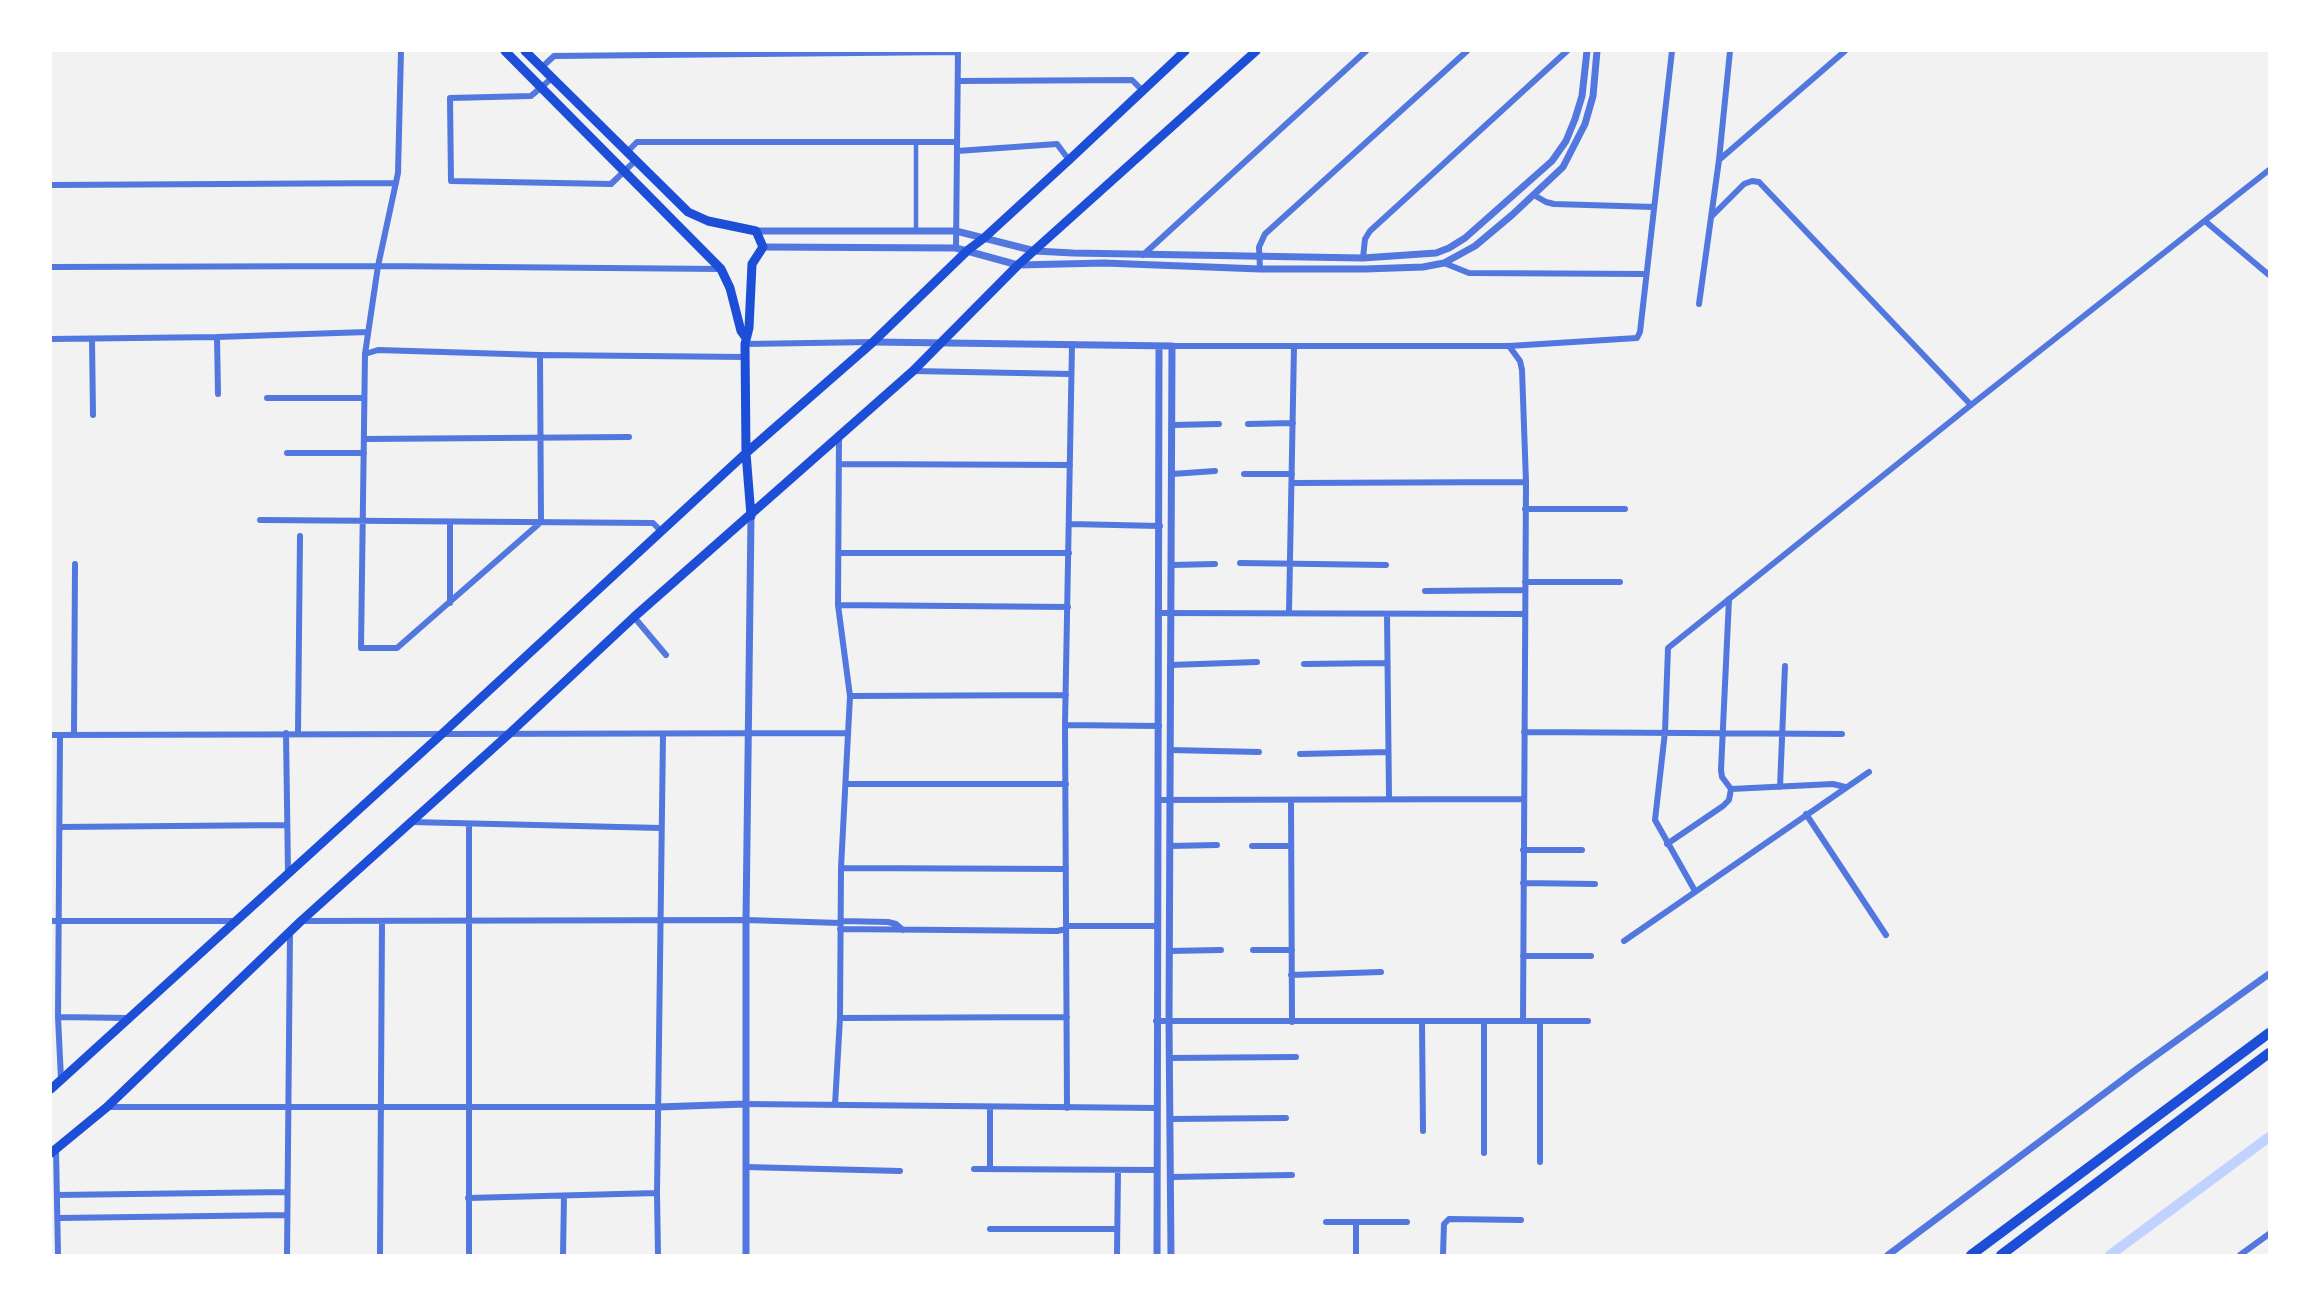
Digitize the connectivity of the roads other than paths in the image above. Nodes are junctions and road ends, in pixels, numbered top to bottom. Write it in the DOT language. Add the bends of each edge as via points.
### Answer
graph roads {
  1 [pos="401,51"];
  2 [pos="505,51"];
  3 [pos="525,51"];
  4 [pos="1185,51"];
  5 [pos="1256,51"];
  6 [pos="1366,51"];
  7 [pos="1467,51"];
  8 [pos="1567,51"];
  9 [pos="1587,51"];
  10 [pos="1597,51"];
  11 [pos="1672,51"];
  12 [pos="1845,51"];
  13 [pos="958,52"];
  14 [pos="1731,52"];
  15 [pos="541,68"];
  16 [pos="552,78"];
  17 [pos="958,81"];
  18 [pos="541,88"];
  19 [pos="1143,91"];
  20 [pos="916,142"];
  21 [pos="957,142"];
  22 [pos="957,151"];
  23 [pos="627,152"];
  24 [pos="635,160"];
  25 [pos="1069,160"];
  26 [pos="1719,160"];
  27 [pos="2269,170"];
  28 [pos="624,173"];
  29 [pos="396,183"];
  30 [pos="51,185"];
  31 [pos="1534,195"];
  32 [pos="1504,206"];
  33 [pos="1654,207"];
  34 [pos="688,212"];
  35 [pos="1512,215"];
  36 [pos="1712,215"];
  37 [pos="2205,221"];
  38 [pos="677,225"];
  39 [pos="756,231"];
  40 [pos="916,231"];
  41 [pos="956,231"];
  42 [pos="984,238"];
  43 [pos="763,247"];
  44 [pos="956,248"];
  45 [pos="968,250"];
  46 [pos="1035,251"];
  47 [pos="1143,255"];
  48 [pos="1259,256"];
  49 [pos="1363,258"];
  50 [pos="1444,263"];
  51 [pos="1018,265"];
  52 [pos="378,266"];
  53 [pos="51,267"];
  54 [pos="721,269"];
  55 [pos="1260,269"];
  56 [pos="1646,274"];
  57 [pos="2269,275"];
  58 [pos="1699,304"];
  59 [pos="367,332"];
  60 [pos="217,337"];
  61 [pos="51,339"];
  62 [pos="92,339"];
  63 [pos="745,341"];
  64 [pos="873,342"];
  65 [pos="942,344"];
  66 [pos="1072,344"];
  67 [pos="1159,346"];
  68 [pos="1172,346"];
  69 [pos="1294,346"];
  70 [pos="1509,346"];
  71 [pos="365,354"];
  72 [pos="540,355"];
  73 [pos="746,357"];
  74 [pos="913,371"];
  75 [pos="1072,374"];
  76 [pos="218,394"];
  77 [pos="267,398"];
  78 [pos="364,398"];
  79 [pos="1971,405"];
  80 [pos="93,415"];
  81 [pos="1293,423"];
  82 [pos="1219,424"];
  83 [pos="1248,424"];
  84 [pos="1172,425"];
  85 [pos="629,437"];
  86 [pos="540,438"];
  87 [pos="839,438"];
  88 [pos="364,439"];
  89 [pos="287,453"];
  90 [pos="364,453"];
  91 [pos="746,453"];
  92 [pos="840,464"];
  93 [pos="1070,465"];
  94 [pos="1215,471"];
  95 [pos="1172,474"];
  96 [pos="1244,474"];
  97 [pos="1292,474"];
  98 [pos="1526,482"];
  99 [pos="1292,483"];
  100 [pos="1525,509"];
  101 [pos="1625,509"];
  102 [pos="751,516"];
  103 [pos="260,520"];
  104 [pos="363,522"];
  105 [pos="450,522"];
  106 [pos="541,522"];
  107 [pos="1070,524"];
  108 [pos="1160,526"];
  109 [pos="661,531"];
  110 [pos="300,536"];
  111 [pos="839,552"];
  112 [pos="1069,553"];
  113 [pos="75,564"];
  114 [pos="1215,564"];
  115 [pos="1240,564"];
  116 [pos="1290,564"];
  117 [pos="1172,565"];
  118 [pos="1386,565"];
  119 [pos="1525,582"];
  120 [pos="1620,582"];
  121 [pos="1525,590"];
  122 [pos="1424,591"];
  123 [pos="1729,599"];
  124 [pos="450,603"];
  125 [pos="838,605"];
  126 [pos="1068,607"];
  127 [pos="1289,612"];
  128 [pos="1159,613"];
  129 [pos="1171,613"];
  130 [pos="1387,614"];
  131 [pos="1524,614"];
  132 [pos="634,617"];
  133 [pos="666,655"];
  134 [pos="1257,662"];
  135 [pos="1387,663"];
  136 [pos="1304,664"];
  137 [pos="1170,665"];
  138 [pos="1785,666"];
  139 [pos="1066,695"];
  140 [pos="850,696"];
  141 [pos="1065,725"];
  142 [pos="1158,726"];
  143 [pos="1524,732"];
  144 [pos="1665,732"];
  145 [pos="286,733"];
  146 [pos="298,733"];
  147 [pos="443,733"];
  148 [pos="510,733"];
  149 [pos="848,733"];
  150 [pos="663,734"];
  151 [pos="749,734"];
  152 [pos="1722,734"];
  153 [pos="1783,734"];
  154 [pos="1842,734"];
  155 [pos="51,735"];
  156 [pos="60,735"];
  157 [pos="74,735"];
  158 [pos="1170,750"];
  159 [pos="1259,752"];
  160 [pos="1388,752"];
  161 [pos="1300,754"];
  162 [pos="1870,772"];
  163 [pos="846,783"];
  164 [pos="1066,784"];
  165 [pos="1780,787"];
  166 [pos="1845,787"];
  167 [pos="1731,789"];
  168 [pos="1389,798"];
  169 [pos="1523,799"];
  170 [pos="1158,800"];
  171 [pos="1170,800"];
  172 [pos="1291,800"];
  173 [pos="1806,814"];
  174 [pos="410,822"];
  175 [pos="469,824"];
  176 [pos="287,825"];
  177 [pos="60,827"];
  178 [pos="661,828"];
  179 [pos="1667,844"];
  180 [pos="1217,845"];
  181 [pos="1170,846"];
  182 [pos="1252,846"];
  183 [pos="1291,846"];
  184 [pos="1523,850"];
  185 [pos="1582,850"];
  186 [pos="841,869"];
  187 [pos="1066,869"];
  188 [pos="288,873"];
  189 [pos="1523,883"];
  190 [pos="1595,884"];
  191 [pos="1695,891"];
  192 [pos="54,920"];
  193 [pos="469,920"];
  194 [pos="660,920"];
  195 [pos="746,920"];
  196 [pos="236,921"];
  197 [pos="301,921"];
  198 [pos="382,921"];
  199 [pos="840,924"];
  200 [pos="1157,926"];
  201 [pos="1066,927"];
  202 [pos="290,932"];
  203 [pos="1886,935"];
  204 [pos="1624,941"];
  205 [pos="1222,950"];
  206 [pos="1253,950"];
  207 [pos="1292,950"];
  208 [pos="1169,951"];
  209 [pos="1523,956"];
  210 [pos="1591,956"];
  211 [pos="1381,972"];
  212 [pos="2269,974"];
  213 [pos="1292,975"];
  214 [pos="58,1017"];
  215 [pos="1067,1017"];
  216 [pos="128,1018"];
  217 [pos="840,1018"];
  218 [pos="1156,1021"];
  219 [pos="1168,1021"];
  220 [pos="1484,1021"];
  221 [pos="1523,1021"];
  222 [pos="1540,1021"];
  223 [pos="1588,1021"];
  224 [pos="1292,1022"];
  225 [pos="1422,1022"];
  226 [pos="2269,1033"];
  227 [pos="2269,1053"];
  228 [pos="1296,1057"];
  229 [pos="1169,1058"];
  230 [pos="61,1079"];
  231 [pos="51,1089"];
  232 [pos="745,1104"];
  233 [pos="835,1105"];
  234 [pos="107,1107"];
  235 [pos="288,1107"];
  236 [pos="382,1107"];
  237 [pos="469,1107"];
  238 [pos="658,1107"];
  239 [pos="990,1108"];
  240 [pos="1067,1108"];
  241 [pos="1157,1108"];
  242 [pos="1286,1118"];
  243 [pos="1170,1119"];
  244 [pos="1423,1131"];
  245 [pos="53,1151"];
  246 [pos="1485,1153"];
  247 [pos="1540,1162"];
  248 [pos="746,1167"];
  249 [pos="974,1169"];
  250 [pos="990,1169"];
  251 [pos="1118,1170"];
  252 [pos="1157,1170"];
  253 [pos="900,1171"];
  254 [pos="1292,1175"];
  255 [pos="1170,1177"];
  256 [pos="287,1192"];
  257 [pos="657,1193"];
  258 [pos="57,1195"];
  259 [pos="564,1196"];
  260 [pos="468,1198"];
  261 [pos="287,1215"];
  262 [pos="58,1218"];
  263 [pos="1521,1220"];
  264 [pos="1326,1222"];
  265 [pos="1356,1222"];
  266 [pos="1407,1222"];
  267 [pos="990,1229"];
  268 [pos="1117,1229"];
  269 [pos="2269,1234"];
  270 [pos="58,1255"];
  271 [pos="287,1255"];
  272 [pos="380,1255"];
  273 [pos="469,1255"];
  274 [pos="564,1255"];
  275 [pos="658,1255"];
  276 [pos="746,1255"];
  277 [pos="1116,1255"];
  278 [pos="1157,1255"];
  279 [pos="1171,1255"];
  280 [pos="1356,1255"];
  281 [pos="1443,1255"];
  282 [pos="1888,1255"];
  283 [pos="1971,1255"];
  284 [pos="2001,1255"];
  285 [pos="2240,1255"];
  1 -- 29 [label="street"];
  2 -- 18 [label="main road"];
  3 -- 15 [label="main road"];
  4 -- 19 [label="main road"];
  5 -- 46 [label="main road"];
  6 -- 47 [label="street"];
  7 -- 48 [label="street" via="1265,234"];
  8 -- 49 [label="street" via="1370,231"];
  9 -- 32 [label="street" via="1582,96 1566,141 1552,161"];
  10 -- 31 [label="street" via="1585,124 1563,167"];
  11 -- 33 [label="street"];
  12 -- 26 [label="street"];
  13 -- 15 [label="street" via="554,56"];
  13 -- 17 [label="street"];
  14 -- 26 [label="street"];
  15 -- 16 [label="main road"];
  16 -- 18 [label="street"];
  16 -- 23 [label="main road"];
  17 -- 19 [label="street" via="1132,80"];
  17 -- 21 [label="street"];
  18 -- 28 [label="main road"];
  18 -- 28 [label="street" via="531,96 450,98 451,181 611,184"];
  19 -- 25 [label="main road"];
  20 -- 21 [label="street"];
  20 -- 23 [label="street" via="637,142"];
  20 -- 40 [label="street"];
  21 -- 22 [label="street"];
  22 -- 25 [label="street" via="1057,144"];
  22 -- 41 [label="street"];
  23 -- 24 [label="main road"];
  24 -- 28 [label="street"];
  24 -- 34 [label="main road"];
  25 -- 42 [label="main road"];
  26 -- 36 [label="street"];
  27 -- 37 [label="street"];
  28 -- 38 [label="main road"];
  29 -- 30 [label="street"];
  29 -- 52 [label="street"];
  31 -- 33 [label="street" via="1554,204"];
  31 -- 35 [label="street"];
  32 -- 35 [label="street"];
  32 -- 49 [label="street" via="1449,248 1420,255"];
  33 -- 56 [label="street"];
  34 -- 38 [label="street"];
  34 -- 39 [label="main road"];
  35 -- 50 [label="street" via="1475,246"];
  36 -- 58 [label="street"];
  36 -- 79 [label="street" via="1745,184 1759,182"];
  37 -- 57 [label="street"];
  37 -- 79 [label="street"];
  38 -- 54 [label="main road"];
  39 -- 40 [label="street"];
  39 -- 43 [label="main road"];
  40 -- 41 [label="street"];
  41 -- 42 [label="street"];
  41 -- 44 [label="street"];
  42 -- 45 [label="main road"];
  42 -- 46 [label="street"];
  43 -- 44 [label="street"];
  43 -- 63 [label="main road" via="752,264"];
  44 -- 45 [label="street"];
  45 -- 51 [label="street"];
  45 -- 64 [label="main road"];
  46 -- 47 [label="street"];
  46 -- 51 [label="main road"];
  47 -- 48 [label="street"];
  48 -- 49 [label="street"];
  48 -- 55 [label="street"];
  50 -- 55 [label="street"];
  50 -- 56 [label="street" via="1469,273"];
  51 -- 55 [label="street"];
  51 -- 65 [label="main road"];
  52 -- 53 [label="street"];
  52 -- 54 [label="street"];
  52 -- 59 [label="street"];
  54 -- 63 [label="main road"];
  56 -- 70 [label="street" via="1637,338"];
  59 -- 60 [label="street"];
  59 -- 71 [label="street"];
  60 -- 62 [label="street"];
  60 -- 76 [label="street"];
  61 -- 62 [label="street"];
  62 -- 80 [label="street"];
  63 -- 64 [label="street"];
  63 -- 73 [label="main road"];
  64 -- 65 [label="street"];
  64 -- 91 [label="main road"];
  65 -- 66 [label="street"];
  65 -- 74 [label="main road"];
  66 -- 67 [label="street"];
  66 -- 75 [label="street"];
  67 -- 68 [label="street"];
  67 -- 108 [label="street"];
  68 -- 69 [label="street"];
  68 -- 84 [label="street"];
  69 -- 70 [label="street"];
  69 -- 81 [label="street"];
  70 -- 98 [label="street" via="1522,370"];
  71 -- 72 [label="street" via="378,350"];
  71 -- 78 [label="street"];
  72 -- 73 [label="street"];
  72 -- 86 [label="street"];
  73 -- 91 [label="main road"];
  74 -- 75 [label="street"];
  74 -- 87 [label="main road"];
  75 -- 93 [label="street"];
  77 -- 78 [label="street"];
  78 -- 88 [label="street"];
  79 -- 123 [label="street"];
  81 -- 83 [label="street"];
  81 -- 97 [label="street"];
  82 -- 84 [label="street"];
  84 -- 95 [label="street"];
  85 -- 86 [label="street"];
  86 -- 88 [label="street"];
  86 -- 106 [label="street"];
  87 -- 92 [label="street"];
  87 -- 102 [label="main road"];
  88 -- 90 [label="street"];
  89 -- 90 [label="street"];
  90 -- 104 [label="street"];
  91 -- 102 [label="main road"];
  91 -- 109 [label="main road"];
  92 -- 93 [label="street"];
  92 -- 111 [label="street"];
  93 -- 107 [label="street"];
  94 -- 95 [label="street"];
  95 -- 117 [label="street"];
  96 -- 97 [label="street"];
  97 -- 99 [label="street"];
  98 -- 99 [label="street"];
  98 -- 100 [label="street"];
  99 -- 116 [label="street"];
  100 -- 101 [label="street"];
  100 -- 119 [label="street"];
  102 -- 132 [label="main road"];
  102 -- 151 [label="street"];
  103 -- 104 [label="street"];
  104 -- 105 [label="street"];
  104 -- 124 [label="street" via="361,649 397,648"];
  105 -- 106 [label="street"];
  105 -- 124 [label="street"];
  106 -- 109 [label="street" via="653,523"];
  106 -- 124 [label="street"];
  107 -- 108 [label="street"];
  107 -- 112 [label="street"];
  108 -- 128 [label="street"];
  109 -- 147 [label="main road"];
  110 -- 146 [label="street"];
  111 -- 112 [label="street"];
  111 -- 125 [label="street"];
  112 -- 126 [label="street"];
  113 -- 157 [label="street"];
  114 -- 117 [label="street"];
  115 -- 116 [label="street"];
  116 -- 118 [label="street"];
  116 -- 127 [label="street"];
  117 -- 129 [label="street"];
  119 -- 120 [label="street"];
  119 -- 121 [label="street"];
  121 -- 122 [label="street"];
  121 -- 131 [label="street"];
  123 -- 144 [label="street" via="1668,648"];
  123 -- 152 [label="street"];
  125 -- 126 [label="street"];
  125 -- 140 [label="street"];
  126 -- 139 [label="street"];
  127 -- 129 [label="street"];
  127 -- 130 [label="street"];
  128 -- 129 [label="street"];
  128 -- 142 [label="street"];
  129 -- 137 [label="street"];
  130 -- 131 [label="street"];
  130 -- 135 [label="street"];
  131 -- 143 [label="street"];
  132 -- 133 [label="street"];
  132 -- 148 [label="main road"];
  134 -- 137 [label="street"];
  135 -- 136 [label="street"];
  135 -- 160 [label="street"];
  137 -- 158 [label="street"];
  138 -- 153 [label="street"];
  139 -- 140 [label="street"];
  139 -- 141 [label="street"];
  140 -- 149 [label="street"];
  141 -- 142 [label="street"];
  141 -- 164 [label="street"];
  142 -- 170 [label="street"];
  143 -- 144 [label="street"];
  143 -- 169 [label="street"];
  144 -- 152 [label="street"];
  144 -- 179 [label="street" via="1655,820"];
  145 -- 146 [label="street"];
  145 -- 157 [label="street"];
  145 -- 176 [label="street"];
  146 -- 147 [label="street"];
  147 -- 148 [label="street"];
  147 -- 188 [label="main road"];
  148 -- 150 [label="street"];
  148 -- 174 [label="main road"];
  149 -- 151 [label="street"];
  149 -- 163 [label="street"];
  150 -- 151 [label="street"];
  150 -- 178 [label="street"];
  151 -- 195 [label="street"];
  152 -- 153 [label="street"];
  152 -- 167 [label="street" via="1722,777"];
  153 -- 154 [label="street"];
  153 -- 165 [label="street"];
  155 -- 156 [label="street"];
  156 -- 157 [label="street"];
  156 -- 177 [label="street"];
  158 -- 159 [label="street"];
  158 -- 171 [label="street"];
  160 -- 161 [label="street"];
  160 -- 168 [label="street"];
  162 -- 166 [label="street"];
  163 -- 164 [label="street"];
  163 -- 186 [label="street"];
  164 -- 187 [label="street"];
  165 -- 166 [label="street"];
  165 -- 167 [label="street"];
  166 -- 173 [label="street"];
  167 -- 179 [label="street" via="1723,806"];
  168 -- 169 [label="street"];
  168 -- 172 [label="street"];
  169 -- 184 [label="street"];
  170 -- 171 [label="street"];
  170 -- 200 [label="street"];
  171 -- 172 [label="street"];
  171 -- 181 [label="street"];
  172 -- 183 [label="street"];
  173 -- 191 [label="street"];
  173 -- 203 [label="street"];
  174 -- 175 [label="street"];
  174 -- 197 [label="main road"];
  175 -- 178 [label="street"];
  175 -- 193 [label="street"];
  176 -- 177 [label="street"];
  176 -- 188 [label="street"];
  177 -- 192 [label="street"];
  178 -- 194 [label="street"];
  179 -- 191 [label="street"];
  180 -- 181 [label="street"];
  181 -- 208 [label="street"];
  182 -- 183 [label="street"];
  183 -- 207 [label="street"];
  184 -- 185 [label="street"];
  184 -- 189 [label="street"];
  186 -- 187 [label="street"];
  186 -- 199 [label="street"];
  187 -- 201 [label="street"];
  188 -- 196 [label="main road"];
  189 -- 190 [label="street"];
  189 -- 209 [label="street"];
  191 -- 204 [label="street"];
  192 -- 196 [label="street"];
  192 -- 214 [label="street"];
  193 -- 194 [label="street"];
  193 -- 198 [label="street"];
  193 -- 237 [label="street"];
  194 -- 195 [label="street"];
  194 -- 238 [label="street"];
  195 -- 199 [label="street"];
  195 -- 232 [label="street"];
  196 -- 216 [label="main road"];
  197 -- 198 [label="street"];
  197 -- 202 [label="main road"];
  198 -- 236 [label="street"];
  199 -- 201 [label="street" via="888,922 899,930 1058,931"];
  199 -- 217 [label="street"];
  200 -- 201 [label="street"];
  200 -- 218 [label="street"];
  201 -- 215 [label="street"];
  202 -- 234 [label="main road"];
  202 -- 235 [label="street"];
  205 -- 208 [label="street"];
  206 -- 207 [label="street"];
  207 -- 213 [label="street"];
  208 -- 219 [label="street"];
  209 -- 210 [label="street"];
  209 -- 221 [label="street"];
  211 -- 213 [label="street"];
  212 -- 282 [label="street"];
  213 -- 224 [label="street"];
  214 -- 216 [label="street"];
  214 -- 230 [label="street"];
  215 -- 217 [label="street"];
  215 -- 240 [label="street"];
  216 -- 230 [label="main road"];
  217 -- 233 [label="street"];
  218 -- 219 [label="street"];
  218 -- 241 [label="street"];
  219 -- 224 [label="street"];
  219 -- 229 [label="street"];
  220 -- 221 [label="street"];
  220 -- 225 [label="street"];
  220 -- 246 [label="street"];
  221 -- 222 [label="street"];
  222 -- 223 [label="street"];
  222 -- 247 [label="street"];
  224 -- 225 [label="street"];
  225 -- 244 [label="street"];
  226 -- 283 [label="highway"];
  227 -- 284 [label="highway"];
  228 -- 229 [label="street"];
  229 -- 243 [label="street"];
  230 -- 231 [label="main road"];
  232 -- 233 [label="street"];
  232 -- 238 [label="street"];
  232 -- 248 [label="street"];
  233 -- 239 [label="street"];
  234 -- 235 [label="street"];
  234 -- 245 [label="main road"];
  235 -- 236 [label="street"];
  235 -- 256 [label="street"];
  236 -- 237 [label="street"];
  236 -- 272 [label="street"];
  237 -- 238 [label="street"];
  237 -- 260 [label="street"];
  238 -- 257 [label="street"];
  239 -- 240 [label="street"];
  239 -- 250 [label="street"];
  240 -- 241 [label="street"];
  241 -- 252 [label="street"];
  242 -- 243 [label="street"];
  243 -- 255 [label="street"];
  245 -- 258 [label="street"];
  248 -- 253 [label="street"];
  248 -- 276 [label="street"];
  249 -- 250 [label="street"];
  250 -- 251 [label="street"];
  251 -- 252 [label="street"];
  251 -- 268 [label="street"];
  252 -- 278 [label="street"];
  254 -- 255 [label="street"];
  255 -- 279 [label="street"];
  256 -- 258 [label="street"];
  256 -- 261 [label="street"];
  257 -- 259 [label="street"];
  257 -- 275 [label="street"];
  258 -- 262 [label="street"];
  259 -- 260 [label="street"];
  259 -- 274 [label="street"];
  260 -- 273 [label="street"];
  261 -- 262 [label="street"];
  261 -- 271 [label="street"];
  262 -- 270 [label="street"];
  263 -- 281 [label="street" via="1449,1219 1444,1224"];
  264 -- 265 [label="street"];
  265 -- 266 [label="street"];
  265 -- 280 [label="street"];
  267 -- 268 [label="street"];
  268 -- 277 [label="street"];
  269 -- 285 [label="street"];
}
